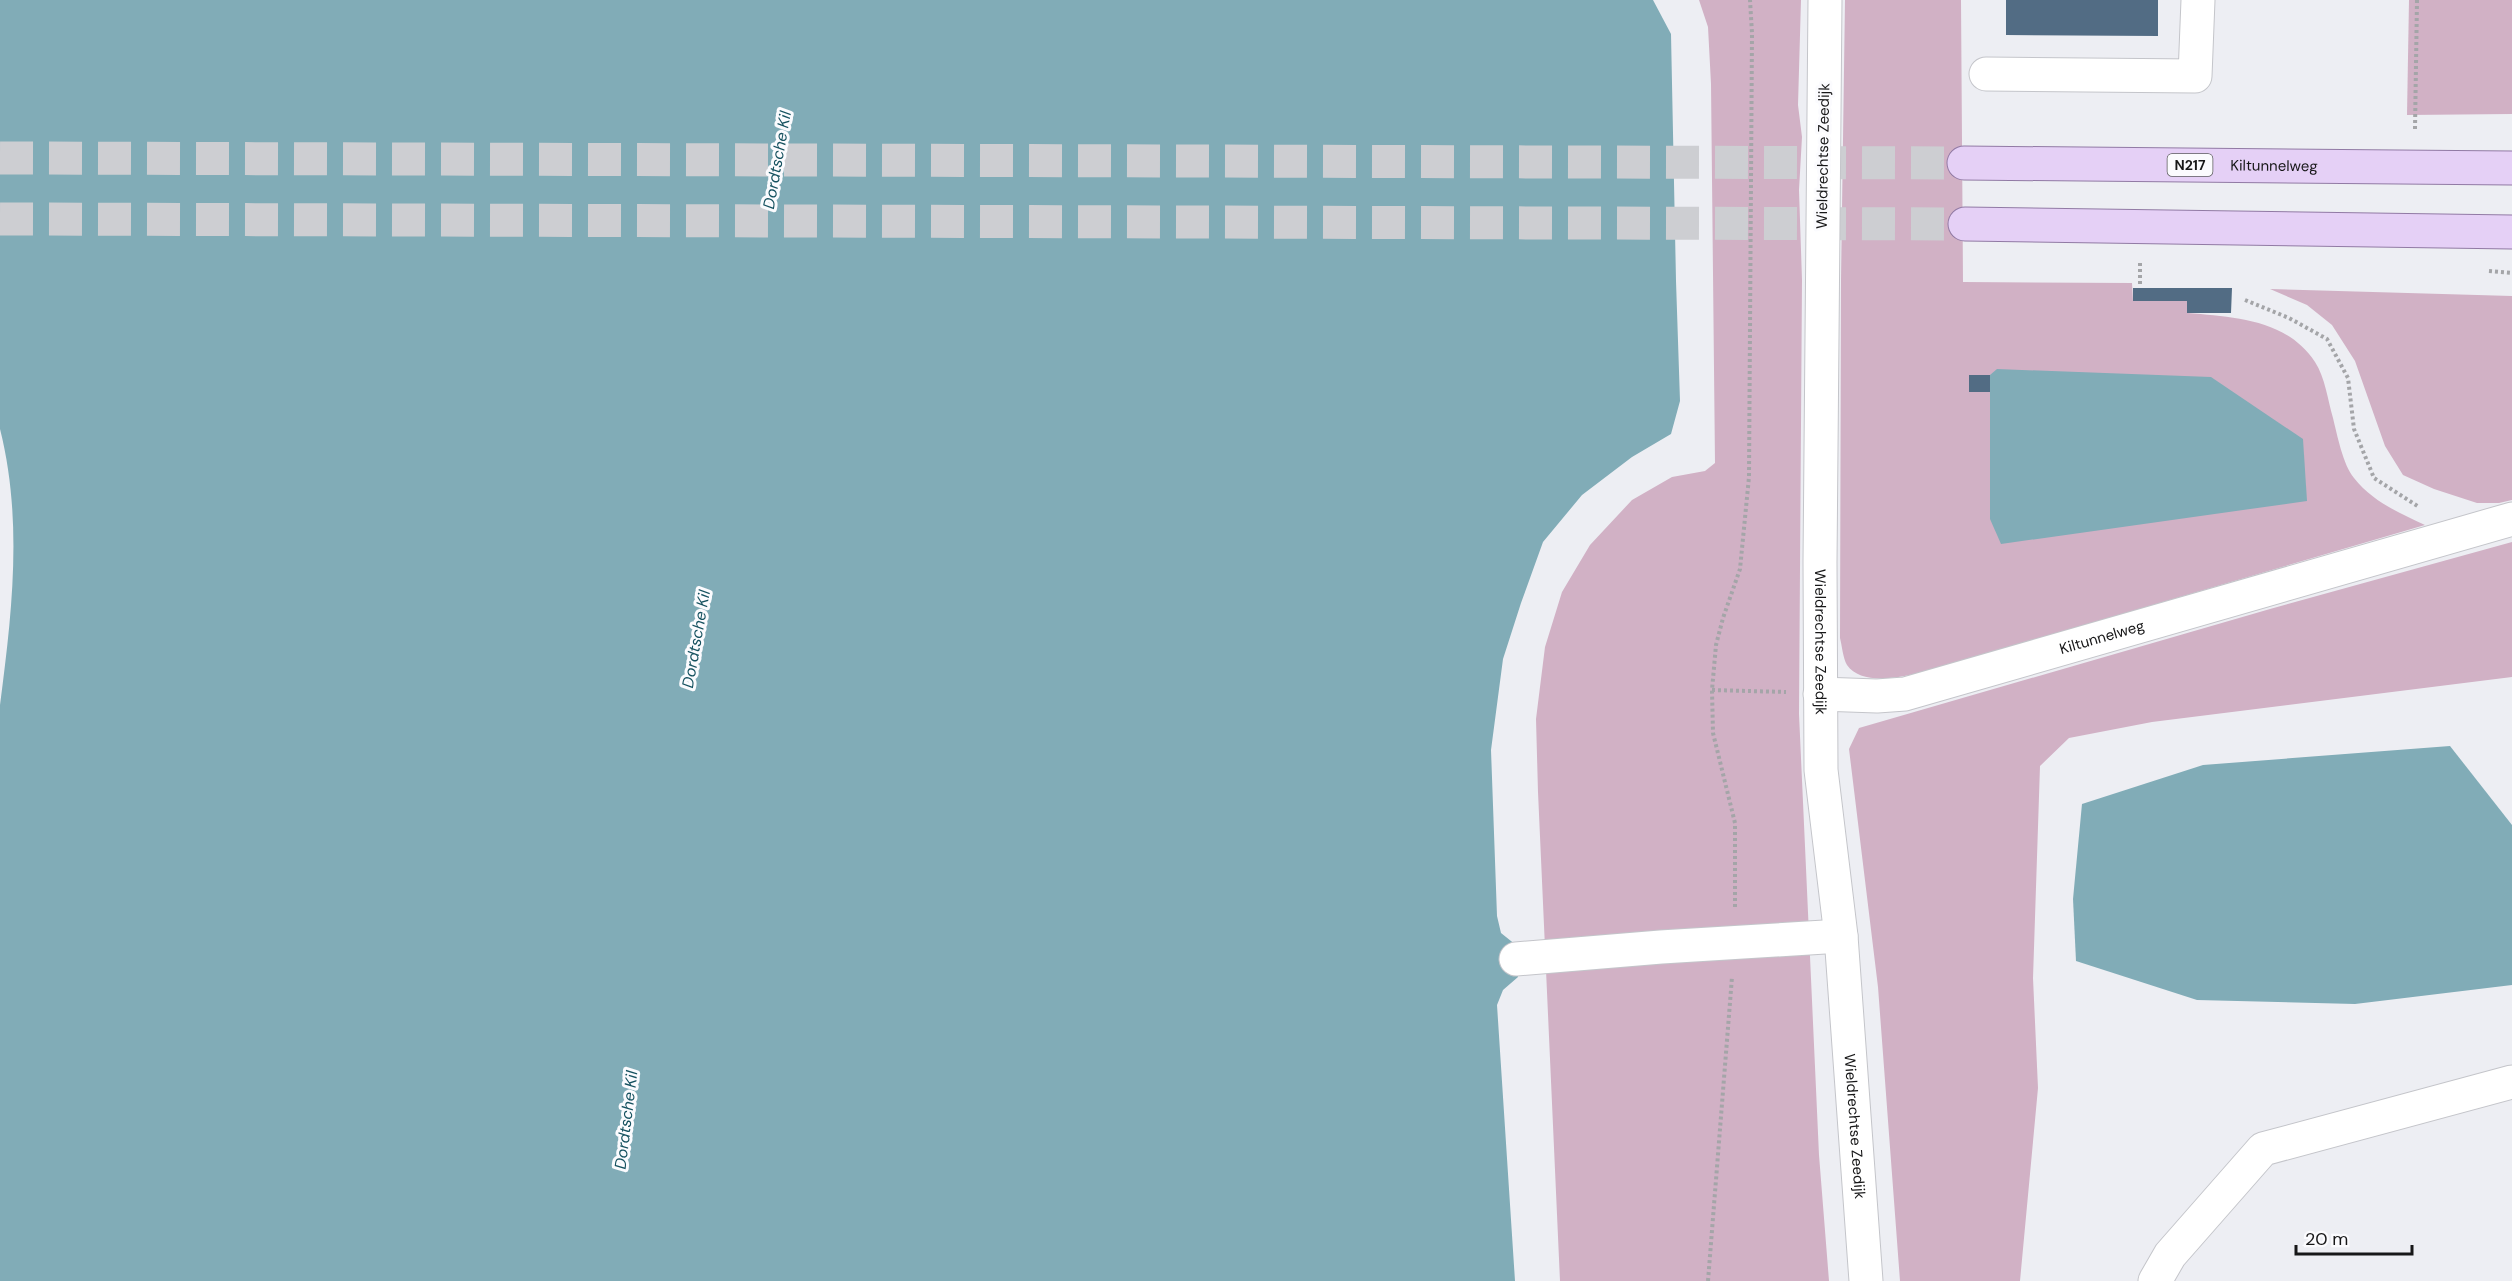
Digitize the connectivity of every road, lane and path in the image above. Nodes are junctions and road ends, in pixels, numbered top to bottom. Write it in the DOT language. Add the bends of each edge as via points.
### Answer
graph roads {
  1 [pos="1750,0"];
  2 [pos="1825,0"];
  3 [pos="2198,0"];
  4 [pos="2417,0"];
  5 [pos="1986,74"];
  6 [pos="2415,129"];
  7 [pos="1964,163"];
  8 [pos="2512,168"];
  9 [pos="1965,224"];
  10 [pos="2512,232"];
  11 [pos="2140,263"];
  12 [pos="2140,285"];
  13 [pos="2245,300"];
  14 [pos="2429,510"];
  15 [pos="2512,519"];
  16 [pos="1712,690"];
  17 [pos="1820,694"];
  18 [pos="1841,936"];
  19 [pos="1735,942"];
  20 [pos="1516,959"];
  21 [pos="2512,1083"];
  22 [pos="1708,1281"];
  23 [pos="1866,1281"];
  24 [pos="2155,1281"];
  1 -- 16 [label="path" via="1749,477 1740,569 1716,645"];
  2 -- 17 [label="street, Wieldrechtse Zeedijk"];
  3 -- 5 [label="street" via="2195,76"];
  4 -- 6 [label="path"];
  7 -- 8 [label="main road, Kiltunnelweg / N217"];
  9 -- 10 [label="main road"];
  11 -- 12 [label="path"];
  13 -- 14 [label="path" via="2327,339 2348,378 2354,429 2374,478"];
  15 -- 17 [label="street, Kiltunnelweg" via="1914,691 1877,696"];
  16 -- 17 [label="path"];
  16 -- 19 [label="path" via="1713,733 1735,823"];
  17 -- 18 [label="street, Wieldrechtse Zeedijk" via="1821,770"];
  18 -- 19 [label="street"];
  18 -- 23 [label="street, Wieldrechtse Zeedijk"];
  19 -- 20 [label="street"];
  19 -- 22 [label="path"];
  21 -- 24 [label="street" via="2263,1149 2170,1255"];
}
